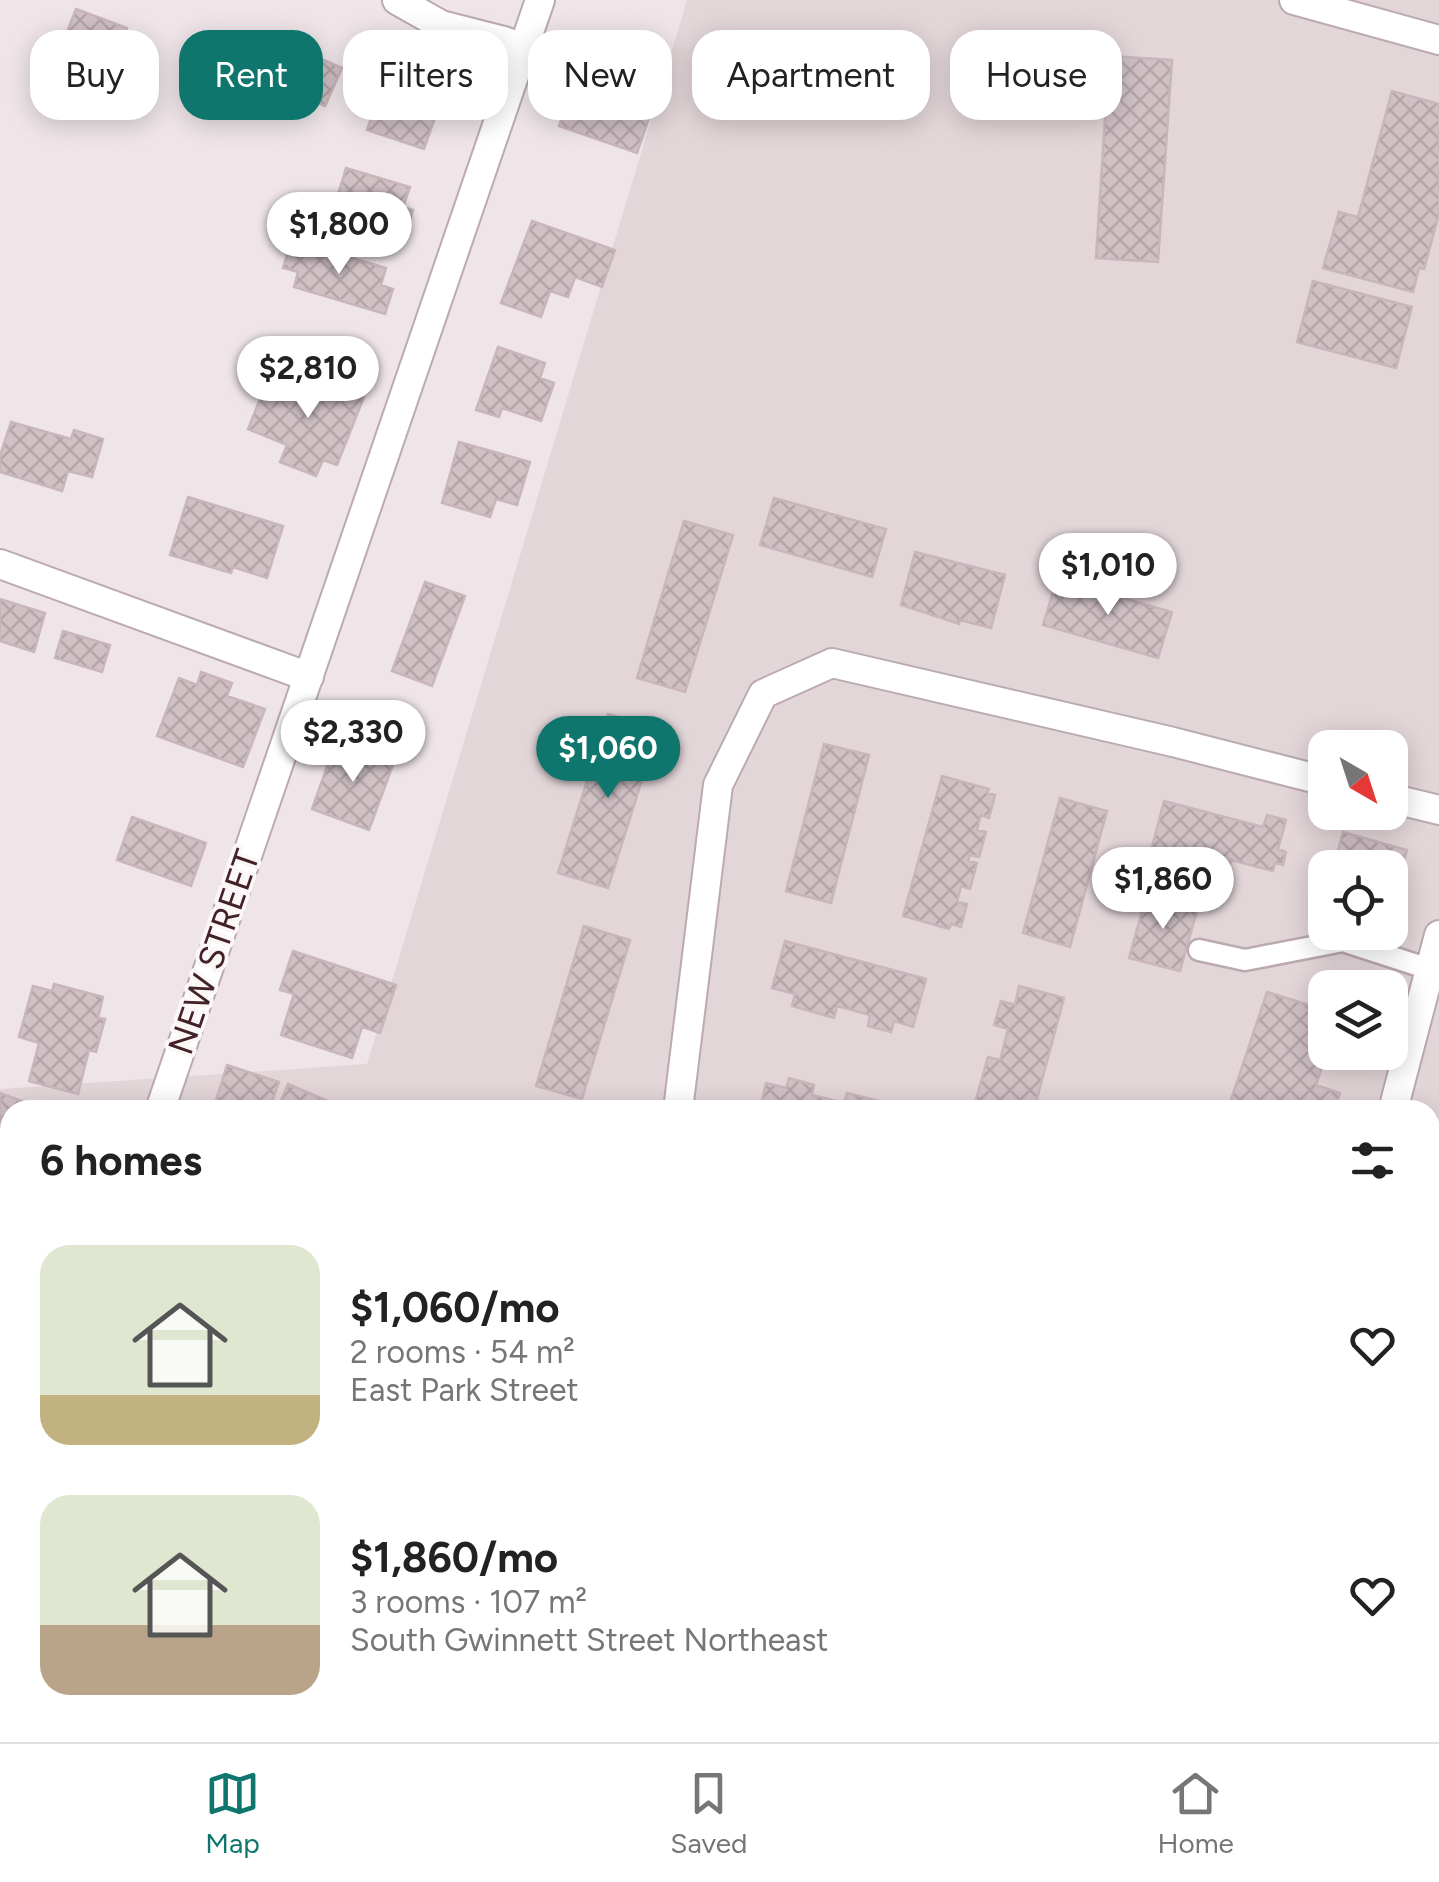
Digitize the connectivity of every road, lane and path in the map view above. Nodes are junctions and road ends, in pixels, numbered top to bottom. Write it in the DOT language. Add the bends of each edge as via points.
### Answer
graph roads {
  1 [pos="397,0"];
  2 [pos="540,0"];
  3 [pos="1294,0"];
  4 [pos="1439,40"];
  5 [pos="525,49"];
  6 [pos="0,564"];
  7 [pos="308,677"];
  8 [pos="1308,777"];
  9 [pos="1408,802"];
  10 [pos="1439,810"];
  11 [pos="1439,935"];
  12 [pos="1199,950"];
  13 [pos="1430,969"];
  14 [pos="163,1100"];
  15 [pos="679,1100"];
  16 [pos="1396,1100"];
  1 -- 5 [label="street" via="441,25"];
  2 -- 5 [label="street, NEW STREET"];
  3 -- 4 [label="street"];
  5 -- 7 [label="street, NEW STREET"];
  6 -- 7 [label="street"];
  7 -- 14 [label="street, NEW STREET"];
  8 -- 15 [label="street" via="832,663 763,694 718,785"];
  9 -- 10 [label="street"];
  11 -- 13 [label="street"];
  12 -- 13 [label="lane" via="1245,960 1343,941"];
  13 -- 16 [label="street"];
}
